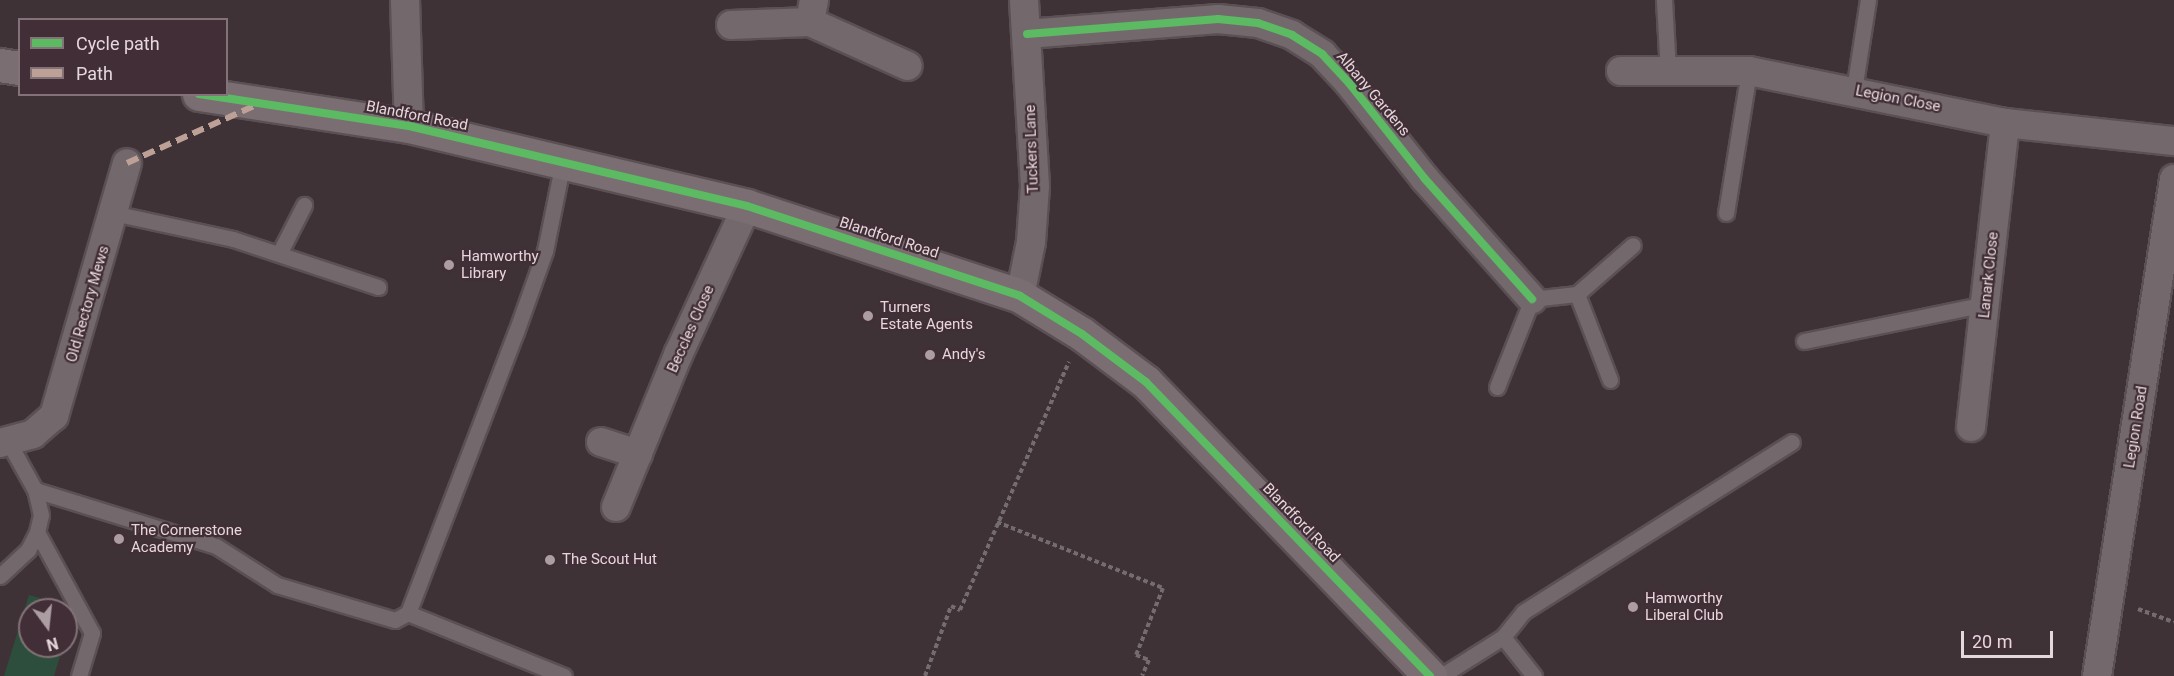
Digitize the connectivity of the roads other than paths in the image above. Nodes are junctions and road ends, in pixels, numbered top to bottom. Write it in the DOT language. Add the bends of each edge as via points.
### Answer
graph roads {
  1 [pos="405,0"];
  2 [pos="1024,0"];
  3 [pos="1664,0"];
  4 [pos="1868,0"];
  5 [pos="812,11"];
  6 [pos="731,25"];
  7 [pos="1027,34"];
  8 [pos="0,65"];
  9 [pos="908,66"];
  10 [pos="18,68"];
  11 [pos="1621,71"];
  12 [pos="1668,71"];
  13 [pos="1749,71"];
  14 [pos="1854,90"];
  15 [pos="212,96"];
  16 [pos="2005,123"];
  17 [pos="409,126"];
  18 [pos="2174,141"];
  19 [pos="563,162"];
  20 [pos="127,163"];
  21 [pos="2174,179"];
  22 [pos="304,206"];
  23 [pos="747,206"];
  24 [pos="113,213"];
  25 [pos="1726,213"];
  26 [pos="1633,245"];
  27 [pos="280,252"];
  28 [pos="378,287"];
  29 [pos="1577,294"];
  30 [pos="1020,296"];
  31 [pos="1532,299"];
  32 [pos="1986,304"];
  33 [pos="1804,341"];
  34 [pos="1610,380"];
  35 [pos="1497,387"];
  36 [pos="1971,427"];
  37 [pos="14,440"];
  38 [pos="601,442"];
  39 [pos="1792,442"];
  40 [pos="638,454"];
  41 [pos="35,490"];
  42 [pos="616,507"];
  43 [pos="37,532"];
  44 [pos="0,576"];
  45 [pos="408,612"];
  46 [pos="1503,637"];
  47 [pos="79,676"];
  48 [pos="564,676"];
  49 [pos="1430,676"];
  50 [pos="1441,676"];
  51 [pos="1534,676"];
  52 [pos="2097,676"];
  1 -- 17 [label="street"];
  2 -- 7 [label="street, Tuckers Lane"];
  3 -- 12 [label="lane"];
  4 -- 14 [label="lane"];
  5 -- 6 [label="street"];
  5 -- 9 [label="street"];
  7 -- 30 [label="street, Tuckers Lane" via="1035,186 1031,242"];
  7 -- 31 [label="street, Albany Gardens" via="1218,19 1258,23 1292,35 1322,54 1349,83 1425,179"];
  8 -- 10 [label="main road"];
  11 -- 12 [label="street, Legion Close"];
  12 -- 13 [label="street, Legion Close"];
  13 -- 14 [label="street, Legion Close"];
  13 -- 25 [label="lane"];
  14 -- 16 [label="street, Legion Close"];
  15 -- 17 [label="main road, Blandford Road"];
  16 -- 18 [label="street, Legion Close"];
  16 -- 32 [label="street, Lanark Close"];
  17 -- 19 [label="main road, Blandford Road"];
  19 -- 23 [label="main road, Blandford Road"];
  19 -- 45 [label="lane" via="545,251"];
  20 -- 24 [label="street, Old Rectory Mews"];
  21 -- 52 [label="street, Legion Road"];
  22 -- 27 [label="lane"];
  23 -- 30 [label="main road, Blandford Road"];
  23 -- 40 [label="street, Beccles Close" via="679,353"];
  24 -- 27 [label="lane"];
  24 -- 37 [label="street, Old Rectory Mews" via="59,405 46,426"];
  26 -- 29 [label="lane"];
  27 -- 28 [label="lane"];
  29 -- 31 [label="lane"];
  29 -- 34 [label="lane"];
  30 -- 49 [label="main road, Blandford Road" via="1082,334 1146,382"];
  31 -- 35 [label="lane"];
  32 -- 33 [label="lane"];
  32 -- 36 [label="street, Lanark Close"];
  37 -- 41 [label="lane"];
  38 -- 40 [label="street"];
  39 -- 46 [label="lane" via="1523,612"];
  40 -- 42 [label="street, Beccles Close"];
  41 -- 43 [label="lane" via="41,514"];
  41 -- 45 [label="lane" via="216,546 277,585 364,614 395,620"];
  43 -- 44 [label="lane" via="28,550"];
  43 -- 47 [label="lane" via="92,633"];
  45 -- 48 [label="lane"];
  46 -- 50 [label="lane"];
  46 -- 51 [label="lane"];
}
